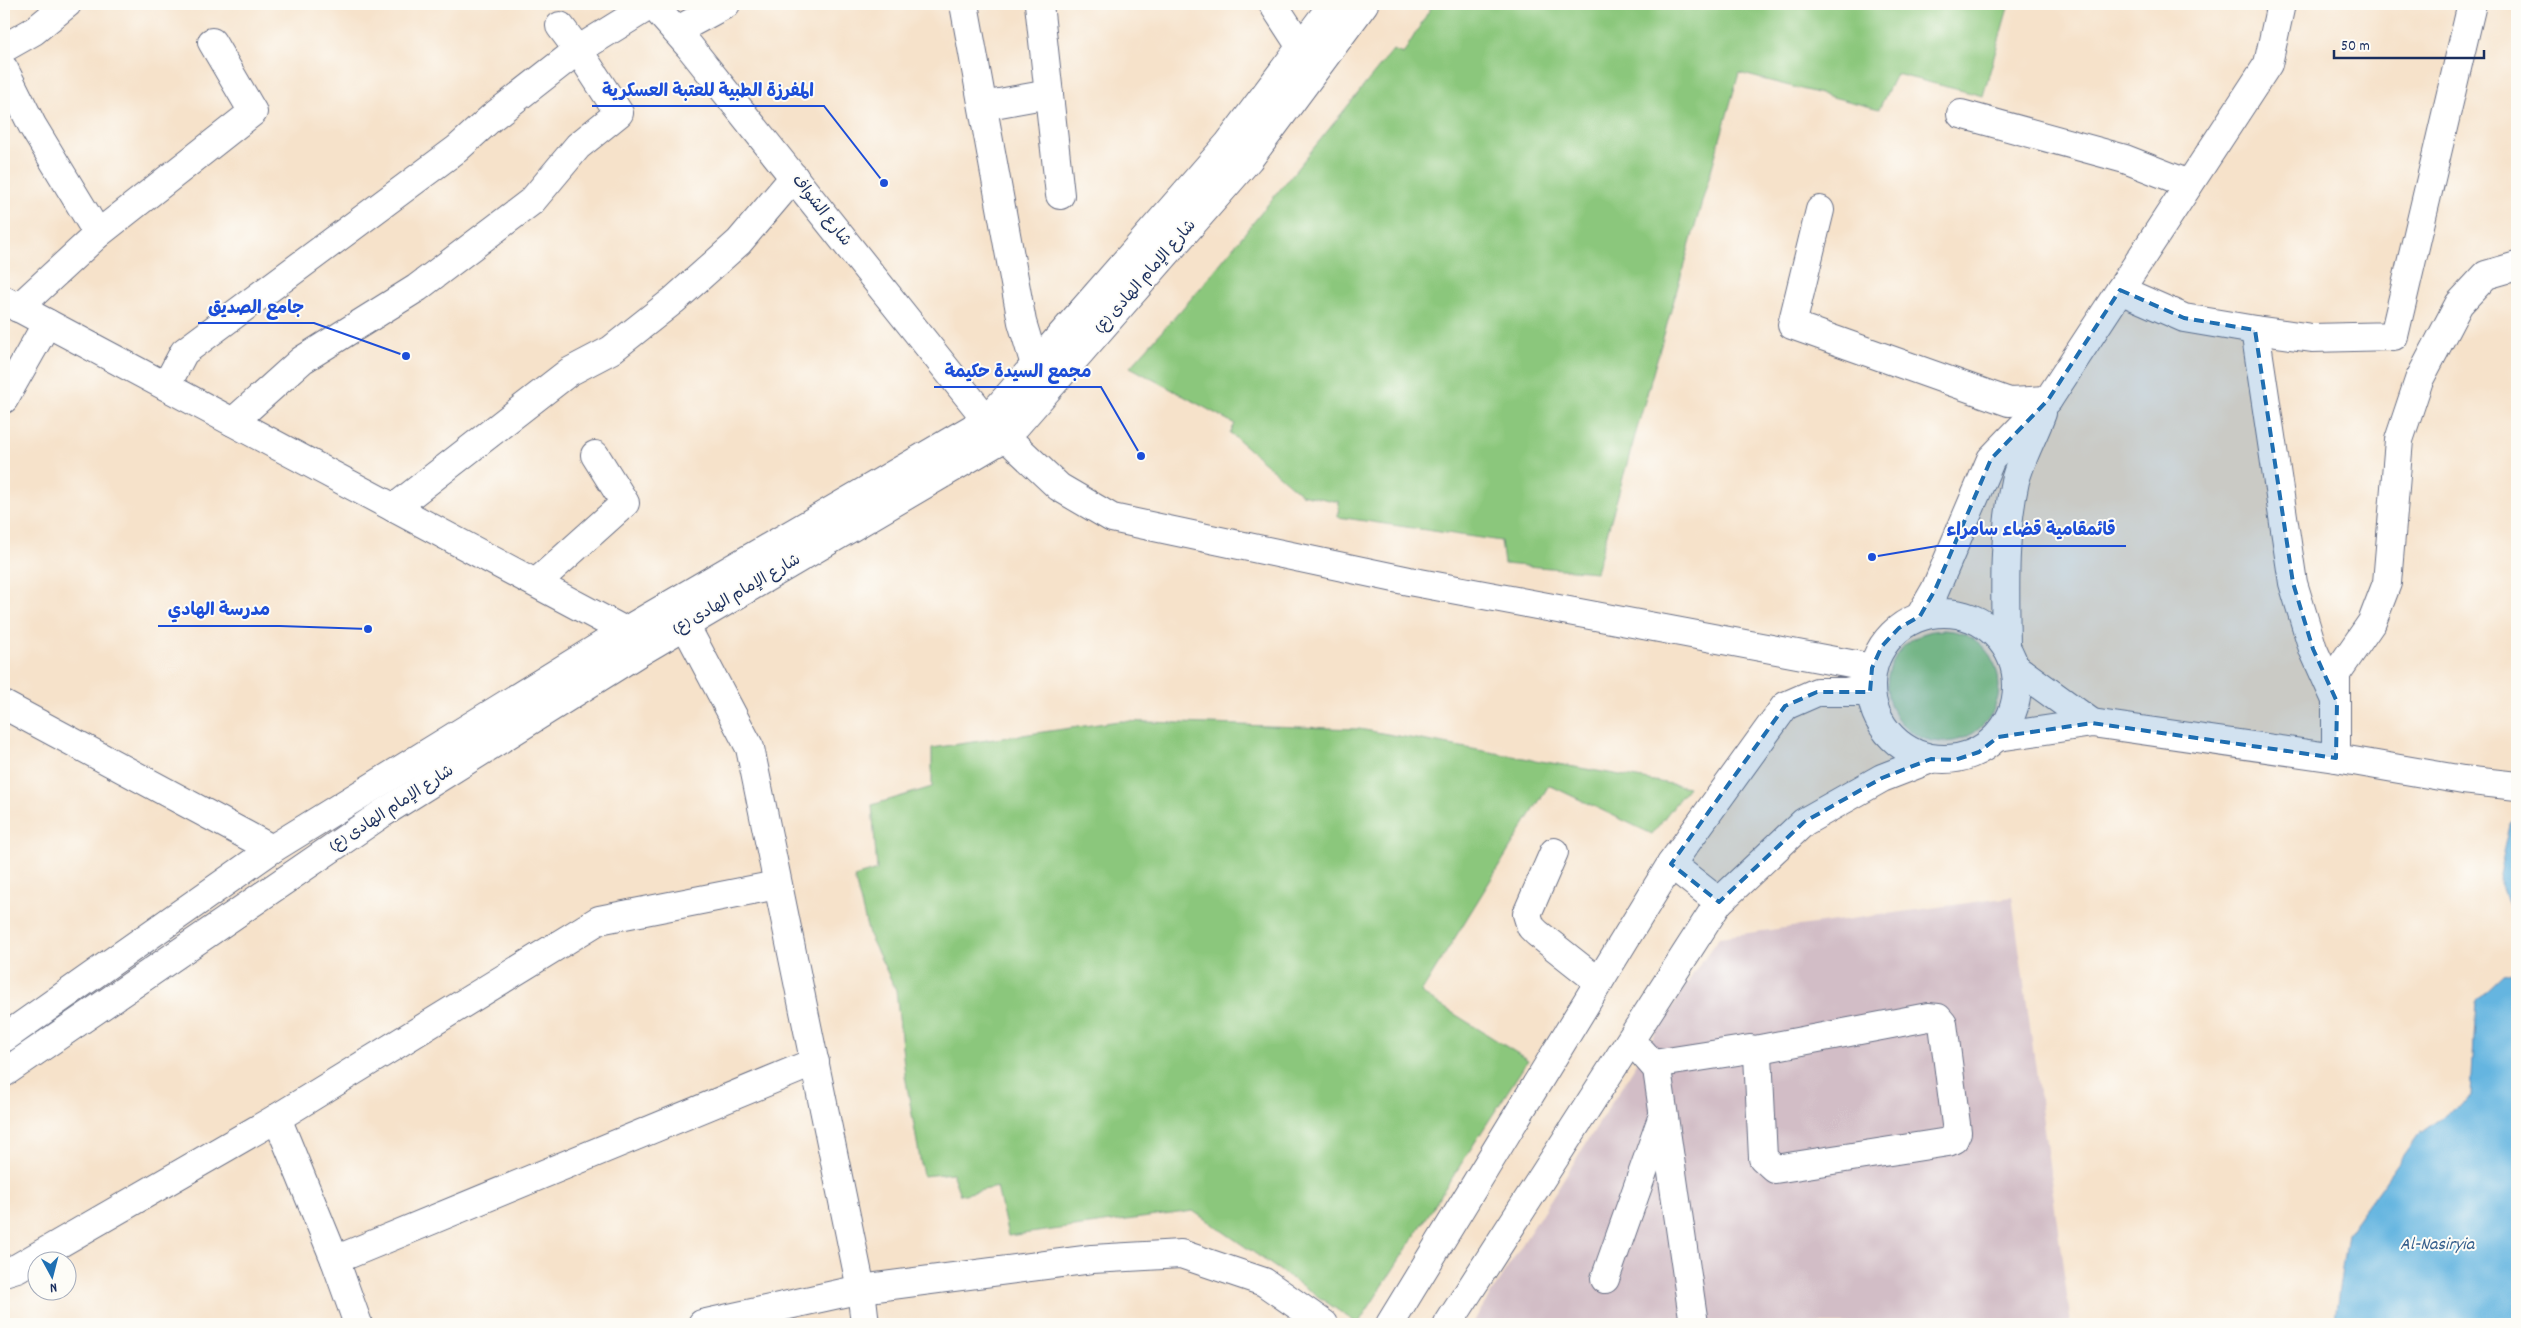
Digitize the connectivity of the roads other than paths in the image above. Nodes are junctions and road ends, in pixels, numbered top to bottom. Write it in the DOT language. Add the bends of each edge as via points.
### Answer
graph roads {
  1 [pos="67,4"];
  2 [pos="652,4"];
  3 [pos="726,4"];
  4 [pos="964,4"];
  5 [pos="1039,4"];
  6 [pos="1273,4"];
  7 [pos="1333,4"];
  8 [pos="1364,4"];
  9 [pos="2281,4"];
  10 [pos="2472,4"];
  11 [pos="560,26"];
  12 [pos="676,31"];
  13 [pos="212,42"];
  14 [pos="1301,47"];
  15 [pos="4,48"];
  16 [pos="578,50"];
  17 [pos="4,69"];
  18 [pos="1049,94"];
  19 [pos="983,106"];
  20 [pos="1961,114"];
  21 [pos="794,177"];
  22 [pos="2189,184"];
  23 [pos="1060,195"];
  24 [pos="1820,210"];
  25 [pos="98,234"];
  26 [pos="2517,266"];
  27 [pos="2120,290"];
  28 [pos="11,304"];
  29 [pos="47,323"];
  30 [pos="2255,330"];
  31 [pos="1035,365"];
  32 [pos="166,386"];
  33 [pos="4,399"];
  34 [pos="2048,400"];
  35 [pos="233,422"];
  36 [pos="997,428"];
  37 [pos="595,454"];
  38 [pos="394,508"];
  39 [pos="536,583"];
  40 [pos="679,615"];
  41 [pos="1920,616"];
  42 [pos="632,642"];
  43 [pos="2011,657"];
  44 [pos="1871,680"];
  45 [pos="2337,702"];
  46 [pos="4,706"];
  47 [pos="2092,723"];
  48 [pos="1998,737"];
  49 [pos="2336,758"];
  50 [pos="1931,759"];
  51 [pos="2517,786"];
  52 [pos="272,849"];
  53 [pos="1554,852"];
  54 [pos="1671,864"];
  55 [pos="777,885"];
  56 [pos="1719,902"];
  57 [pos="1599,982"];
  58 [pos="4,1038"];
  59 [pos="1630,1040"];
  60 [pos="1756,1050"];
  61 [pos="815,1062"];
  62 [pos="1654,1064"];
  63 [pos="4,1073"];
  64 [pos="1663,1114"];
  65 [pos="277,1118"];
  66 [pos="335,1260"];
  67 [pos="4,1272"];
  68 [pos="1605,1279"];
  69 [pos="861,1289"];
  70 [pos="358,1324"];
  71 [pos="702,1324"];
  72 [pos="865,1324"];
  73 [pos="1324,1324"];
  74 [pos="1390,1324"];
  75 [pos="1448,1324"];
  76 [pos="1694,1324"];
  1 -- 15 [label="street" via="34,31"];
  2 -- 12 [label="street, شارع الشواف"];
  2 -- 16 [label="street"];
  3 -- 12 [label="street"];
  4 -- 19 [label="street"];
  5 -- 18 [label="street"];
  6 -- 14 [label="street"];
  7 -- 14 [label="street, شارع الإمام الهادی (ع)"];
  8 -- 36 [label="street, شارع الإمام الهادی (ع)" via="1249,159"];
  9 -- 22 [label="street" via="2268,64"];
  10 -- 30 [label="street" via="2394,336 2312,338"];
  11 -- 16 [label="street"];
  12 -- 21 [label="street, شارع الشواف"];
  13 -- 25 [label="street" via="253,112"];
  14 -- 31 [label="street, شارع الإمام الهادی (ع)" via="1229,143"];
  16 -- 32 [label="street" via="457,149 184,352"];
  16 -- 35 [label="street" via="619,113 578,146 532,202 417,288 302,360"];
  17 -- 25 [label="street" via="32,124"];
  18 -- 19 [label="street"];
  18 -- 23 [label="street"];
  19 -- 31 [label="street" via="1022,322"];
  20 -- 22 [label="street" via="2125,159"];
  21 -- 36 [label="street, شارع الشواف"];
  21 -- 38 [label="street" via="740,242 674,300 611,350 569,372"];
  22 -- 27 [label="street"];
  24 -- 34 [label="street" via="1792,325 2009,402"];
  25 -- 28 [label="street"];
  26 -- 45 [label="street" via="2486,275 2459,304 2419,380 2399,440 2387,583 2372,622 2336,674"];
  27 -- 30 [label="street" via="2184,318"];
  27 -- 34 [label="street"];
  28 -- 29 [label="street"];
  29 -- 32 [label="street"];
  29 -- 33 [label="street"];
  30 -- 45 [label="street" via="2293,583 2313,649"];
  31 -- 36 [label="street, شارع الإمام الهادی (ع)"];
  32 -- 35 [label="street"];
  34 -- 41 [label="street" via="1991,459 1935,590"];
  34 -- 43 [label="street" via="2016,480 2008,530 2005,589"];
  35 -- 38 [label="street"];
  36 -- 40 [label="street, شارع الإمام الهادی (ع)"];
  36 -- 44 [label="street, شارع الشواف" via="1059,488 1112,518"];
  37 -- 39 [label="street" via="625,502"];
  38 -- 39 [label="street"];
  39 -- 42 [label="street"];
  40 -- 42 [label="street, شارع الإمام الهادی (ع)"];
  40 -- 55 [label="street" via="750,748"];
  41 -- 43 [label="street" via="1944,612 1968,617 1990,628"];
  41 -- 44 [label="street" via="1899,628 1882,646"];
  42 -- 52 [label="street, شارع الإمام الهادی (ع)"];
  42 -- 63 [label="street, شارع الإمام الهادی (ع)"];
  43 -- 47 [label="street"];
  43 -- 48 [label="street" via="2018,693 2012,717"];
  44 -- 50 [label="street" via="1876,716 1889,736 1908,751"];
  44 -- 54 [label="street" via="1817,692 1785,706"];
  45 -- 49 [label="street"];
  46 -- 52 [label="street"];
  47 -- 48 [label="street"];
  47 -- 49 [label="street"];
  48 -- 50 [label="street" via="1978,752 1955,760"];
  49 -- 51 [label="street"];
  50 -- 56 [label="street" via="1882,778 1804,822"];
  52 -- 58 [label="street, شارع الإمام الهادی (ع)"];
  53 -- 57 [label="street" via="1526,914 1537,933"];
  54 -- 56 [label="street"];
  54 -- 57 [label="street"];
  55 -- 61 [label="street"];
  55 -- 65 [label="street" via="599,920"];
  56 -- 59 [label="street"];
  57 -- 74 [label="street"];
  59 -- 62 [label="street"];
  59 -- 75 [label="street"];
  60 -- 60 [label="street" via="1763,1158 1775,1169 1954,1139 1957,1132 1943,1024 1938,1018 1928,1017"];
  60 -- 62 [label="street" via="1750,1048"];
  61 -- 66 [label="street"];
  61 -- 69 [label="street"];
  62 -- 64 [label="street"];
  64 -- 68 [label="street"];
  64 -- 76 [label="street"];
  65 -- 66 [label="street"];
  65 -- 67 [label="street" via="18,1268"];
  66 -- 70 [label="street"];
  69 -- 71 [label="street"];
  69 -- 72 [label="street"];
  69 -- 73 [label="street" via="1092,1259 1181,1254 1264,1282"];
}
